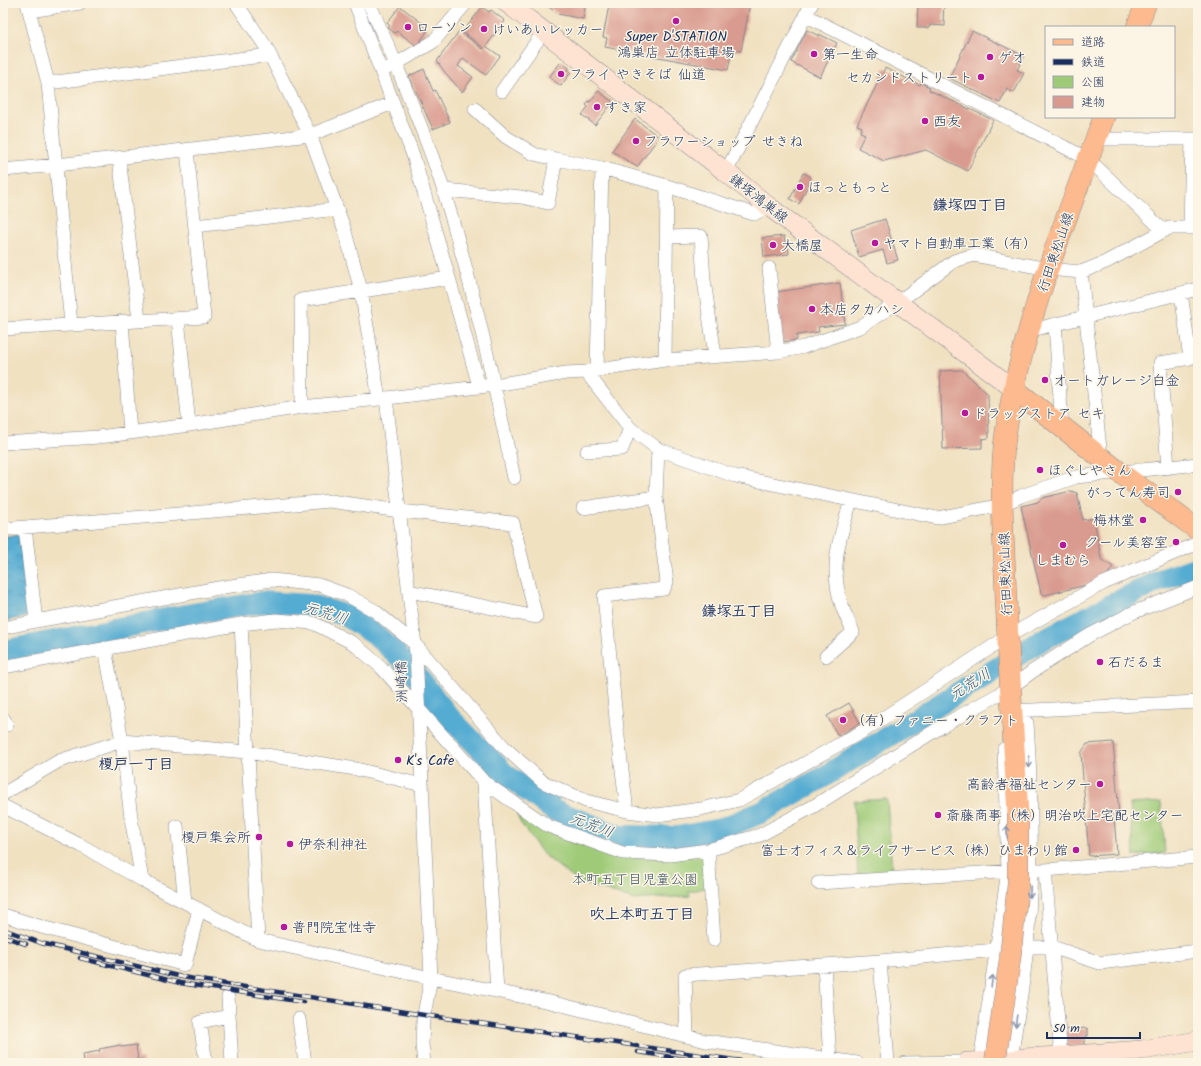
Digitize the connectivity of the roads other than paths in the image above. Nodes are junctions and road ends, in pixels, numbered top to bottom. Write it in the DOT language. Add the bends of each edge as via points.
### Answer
graph roads {
  1 [pos="80,3"];
  2 [pos="236,3"];
  3 [pos="355,3"];
  4 [pos="369,3"];
  5 [pos="466,3"];
  6 [pos="507,3"];
  7 [pos="812,3"];
  8 [pos="1146,3"];
  9 [pos="29,7"];
  10 [pos="805,15"];
  11 [pos="1137,26"];
  12 [pos="544,32"];
  13 [pos="270,55"];
  14 [pos="396,64"];
  15 [pos="382,71"];
  16 [pos="48,83"];
  17 [pos="502,91"];
  18 [pos="393,103"];
  19 [pos="475,109"];
  20 [pos="1104,118"];
  21 [pos="310,135"];
  22 [pos="1096,139"];
  23 [pos="1195,139"];
  24 [pos="187,150"];
  25 [pos="119,158"];
  26 [pos="1088,159"];
  27 [pos="556,160"];
  28 [pos="56,165"];
  29 [pos="602,168"];
  30 [pos="3,170"];
  31 [pos="726,172"];
  32 [pos="667,186"];
  33 [pos="444,190"];
  34 [pos="768,206"];
  35 [pos="337,208"];
  36 [pos="195,226"];
  37 [pos="1194,228"];
  38 [pos="1164,231"];
  39 [pos="667,237"];
  40 [pos="769,268"];
  41 [pos="1048,269"];
  42 [pos="1081,272"];
  43 [pos="449,278"];
  44 [pos="1198,289"];
  45 [pos="361,290"];
  46 [pos="1181,293"];
  47 [pos="898,302"];
  48 [pos="1086,317"];
  49 [pos="178,318"];
  50 [pos="139,320"];
  51 [pos="122,321"];
  52 [pos="71,324"];
  53 [pos="1055,324"];
  54 [pos="3,329"];
  55 [pos="1028,331"];
  56 [pos="778,352"];
  57 [pos="715,356"];
  58 [pos="665,360"];
  59 [pos="591,370"];
  60 [pos="494,384"];
  61 [pos="479,386"];
  62 [pos="1014,389"];
  63 [pos="383,399"];
  64 [pos="302,407"];
  65 [pos="189,425"];
  66 [pos="1062,427"];
  67 [pos="630,428"];
  68 [pos="130,433"];
  69 [pos="3,444"];
  70 [pos="658,449"];
  71 [pos="587,451"];
  72 [pos="1101,458"];
  73 [pos="1198,464"];
  74 [pos="1168,468"];
  75 [pos="1119,472"];
  76 [pos="514,478"];
  77 [pos="656,497"];
  78 [pos="851,501"];
  79 [pos="1002,505"];
  80 [pos="583,508"];
  81 [pos="400,511"];
  82 [pos="25,528"];
  83 [pos="3,529"];
  84 [pos="1198,530"];
  85 [pos="1198,543"];
  86 [pos="1198,587"];
  87 [pos="410,591"];
  88 [pos="36,621"];
  89 [pos="241,624"];
  90 [pos="3,628"];
  91 [pos="1007,638"];
  92 [pos="105,648"];
  93 [pos="416,648"];
  94 [pos="826,656"];
  95 [pos="3,667"];
  96 [pos="1010,685"];
  97 [pos="1198,702"];
  98 [pos="418,710"];
  99 [pos="1012,712"];
  100 [pos="122,742"];
  101 [pos="247,752"];
  102 [pos="484,782"];
  103 [pos="422,785"];
  104 [pos="3,794"];
  105 [pos="3,806"];
  106 [pos="628,811"];
  107 [pos="177,826"];
  108 [pos="708,850"];
  109 [pos="1198,858"];
  110 [pos="1031,870"];
  111 [pos="1045,870"];
  112 [pos="1008,871"];
  113 [pos="142,880"];
  114 [pos="818,882"];
  115 [pos="185,902"];
  116 [pos="199,909"];
  117 [pos="3,915"];
  118 [pos="258,940"];
  119 [pos="714,940"];
  120 [pos="1027,947"];
  121 [pos="1052,947"];
  122 [pos="997,950"];
  123 [pos="1198,951"];
  124 [pos="880,961"];
  125 [pos="824,965"];
  126 [pos="431,978"];
  127 [pos="497,991"];
  128 [pos="228,997"];
  129 [pos="229,1016"];
  130 [pos="299,1019"];
  131 [pos="687,1036"];
  132 [pos="1198,1042"];
  133 [pos="1061,1056"];
  134 [pos="830,1059"];
  135 [pos="988,1062"];
  136 [pos="206,1063"];
  137 [pos="232,1063"];
  138 [pos="305,1063"];
  139 [pos="424,1063"];
  140 [pos="857,1063"];
  141 [pos="888,1063"];
  142 [pos="905,1063"];
  1 -- 9 [label="street"];
  2 -- 13 [label="street, 洲崎橋"];
  3 -- 15 [label="street"];
  4 -- 14 [label="street"];
  5 -- 14 [label="street" via="433,42"];
  6 -- 12 [label="main road, 鎌塚鴻巣線"];
  7 -- 10 [label="street"];
  8 -- 11 [label="main road"];
  9 -- 16 [label="street"];
  10 -- 26 [label="street"];
  10 -- 31 [label="street"];
  12 -- 17 [label="street"];
  12 -- 31 [label="main road, 鎌塚鴻巣線"];
  13 -- 16 [label="street"];
  13 -- 21 [label="street, 洲崎橋"];
  14 -- 15 [label="street"];
  14 -- 33 [label="street"];
  15 -- 18 [label="street"];
  16 -- 28 [label="street"];
  18 -- 21 [label="street"];
  18 -- 43 [label="street" via="413,155"];
  19 -- 27 [label="street" via="506,136 534,154"];
  20 -- 22 [label="main road, 行田東松山線"];
  21 -- 24 [label="street"];
  21 -- 35 [label="street, 洲崎橋"];
  22 -- 23 [label="street"];
  22 -- 26 [label="main road, 行田東松山線"];
  23 -- 37 [label="street"];
  24 -- 25 [label="street"];
  24 -- 36 [label="street"];
  25 -- 28 [label="street"];
  25 -- 50 [label="street"];
  26 -- 38 [label="street"];
  26 -- 41 [label="main road, 行田東松山線"];
  27 -- 29 [label="street"];
  27 -- 33 [label="street" via="548,203 521,197"];
  28 -- 30 [label="street"];
  28 -- 52 [label="street"];
  29 -- 32 [label="street"];
  29 -- 59 [label="street"];
  31 -- 34 [label="main road, 鎌塚鴻巣線"];
  32 -- 34 [label="street" via="754,214"];
  32 -- 39 [label="street"];
  33 -- 60 [label="street" via="469,277"];
  34 -- 47 [label="main road, 鎌塚鴻巣線"];
  35 -- 36 [label="street"];
  35 -- 45 [label="street, 洲崎橋"];
  36 -- 49 [label="street" via="204,317"];
  37 -- 38 [label="street" via="1169,228"];
  38 -- 42 [label="street" via="1106,262"];
  39 -- 57 [label="street" via="701,236 704,280"];
  39 -- 58 [label="street"];
  40 -- 56 [label="street"];
  41 -- 42 [label="street"];
  41 -- 47 [label="street" via="974,255 954,261"];
  41 -- 55 [label="main road, 行田東松山線"];
  42 -- 48 [label="street"];
  43 -- 45 [label="street"];
  43 -- 61 [label="street"];
  44 -- 46 [label="street"];
  45 -- 63 [label="street, 洲崎橋"];
  45 -- 64 [label="street" via="300,300"];
  46 -- 48 [label="street"];
  46 -- 74 [label="street" via="1190,358 1160,363"];
  47 -- 56 [label="street" via="860,327 804,347"];
  47 -- 62 [label="main road, 鎌塚鴻巣線"];
  48 -- 53 [label="street"];
  48 -- 72 [label="street"];
  49 -- 50 [label="street"];
  49 -- 65 [label="street"];
  50 -- 51 [label="street"];
  51 -- 52 [label="street"];
  51 -- 68 [label="street"];
  52 -- 54 [label="street"];
  53 -- 55 [label="street"];
  53 -- 66 [label="street"];
  55 -- 62 [label="main road, 行田東松山線"];
  56 -- 57 [label="street"];
  57 -- 58 [label="street"];
  58 -- 59 [label="street"];
  59 -- 60 [label="street"];
  59 -- 67 [label="street"];
  60 -- 61 [label="street"];
  60 -- 76 [label="street"];
  61 -- 63 [label="street"];
  62 -- 66 [label="main road"];
  62 -- 79 [label="main road, 行田東松山線" via="1006,432"];
  63 -- 64 [label="street"];
  63 -- 81 [label="street, 洲崎橋"];
  64 -- 65 [label="street"];
  65 -- 68 [label="street"];
  66 -- 72 [label="main road"];
  67 -- 70 [label="street"];
  67 -- 71 [label="street" via="622,449"];
  68 -- 69 [label="street"];
  70 -- 77 [label="street"];
  70 -- 78 [label="street" via="735,476"];
  72 -- 75 [label="main road"];
  73 -- 74 [label="street"];
  74 -- 75 [label="street"];
  75 -- 79 [label="street" via="1076,477"];
  75 -- 84 [label="main road"];
  77 -- 80 [label="street"];
  77 -- 106 [label="street" via="667,582 664,589 604,596"];
  78 -- 79 [label="street" via="937,518"];
  78 -- 94 [label="street" via="838,542 836,579 842,607 853,632"];
  79 -- 91 [label="main road, 行田東松山線"];
  81 -- 82 [label="street" via="330,501"];
  81 -- 87 [label="street, 洲崎橋"];
  81 -- 87 [label="street" via="513,523 536,617"];
  82 -- 83 [label="street"];
  82 -- 88 [label="street"];
  85 -- 91 [label="street" via="1104,584"];
  86 -- 96 [label="street" via="1132,613"];
  87 -- 93 [label="street, 洲崎橋"];
  88 -- 90 [label="street"];
  88 -- 93 [label="street" via="272,580 319,585 347,595 375,611"];
  89 -- 92 [label="street"];
  89 -- 98 [label="street" via="276,620 313,623 353,643 381,667"];
  89 -- 101 [label="street"];
  91 -- 96 [label="main road, 行田東松山線"];
  91 -- 106 [label="street" via="865,730 739,800 701,809 657,815"];
  92 -- 95 [label="street"];
  92 -- 100 [label="street"];
  93 -- 98 [label="street, 洲崎橋"];
  93 -- 106 [label="street" via="504,747 543,782 586,801"];
  96 -- 99 [label="main road, 行田東松山線"];
  96 -- 108 [label="street" via="814,806 760,835"];
  97 -- 99 [label="street"];
  98 -- 102 [label="street"];
  98 -- 103 [label="street, 洲崎橋"];
  99 -- 110 [label="street, one-way" via="1027,723"];
  112 -- 99 [label="street, one-way" via="1003,728"];
  99 -- 135 [label="main road, bridge" via="1018,814 1018,884 1010,959"];
  100 -- 101 [label="street"];
  100 -- 104 [label="street" via="59,761"];
  100 -- 113 [label="street"];
  101 -- 103 [label="street" via="356,769"];
  101 -- 118 [label="street"];
  102 -- 108 [label="street" via="548,826 623,853 670,855"];
  102 -- 127 [label="street"];
  103 -- 126 [label="street, 洲崎橋"];
  105 -- 113 [label="street"];
  107 -- 115 [label="street"];
  108 -- 119 [label="street"];
  109 -- 111 [label="street"];
  110 -- 111 [label="street"];
  110 -- 112 [label="street"];
  110 -- 120 [label="street, one-way"];
  111 -- 121 [label="street"];
  112 -- 114 [label="street"];
  112 -- 122 [label="street"];
  113 -- 115 [label="street"];
  115 -- 116 [label="street"];
  116 -- 117 [label="street" via="185,966"];
  116 -- 118 [label="street"];
  118 -- 126 [label="street"];
  120 -- 121 [label="street"];
  120 -- 122 [label="street"];
  120 -- 135 [label="street, one-way"];
  121 -- 123 [label="street" via="1100,963"];
  121 -- 133 [label="street"];
  122 -- 124 [label="street"];
  135 -- 122 [label="street, one-way"];
  124 -- 125 [label="street"];
  124 -- 141 [label="street"];
  125 -- 131 [label="street" via="685,975"];
  125 -- 134 [label="street"];
  126 -- 127 [label="street"];
  126 -- 139 [label="street, 洲崎橋" via="423,1020"];
  127 -- 131 [label="street"];
  128 -- 129 [label="street"];
  129 -- 136 [label="street" via="200,1022"];
  129 -- 137 [label="street"];
  130 -- 138 [label="street"];
  131 -- 134 [label="street"];
  132 -- 133 [label="main road" via="1142,1050"];
  133 -- 135 [label="main road"];
  134 -- 140 [label="street"];
  135 -- 142 [label="street"];
}
